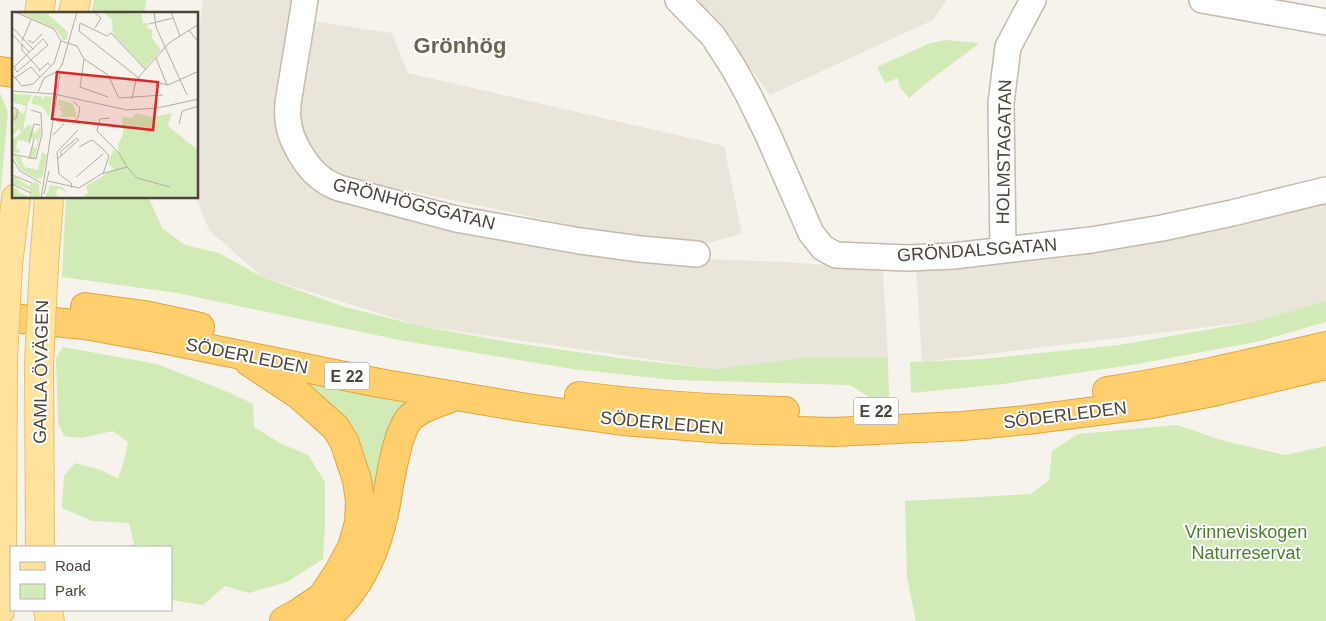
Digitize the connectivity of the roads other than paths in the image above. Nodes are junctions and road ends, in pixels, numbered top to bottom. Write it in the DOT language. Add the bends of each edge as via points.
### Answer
graph roads {
  1 [pos="305,0"];
  2 [pos="678,0"];
  3 [pos="1033,0"];
  4 [pos="1202,0"];
  5 [pos="1326,22"];
  6 [pos="1326,190"];
  7 [pos="16,199"];
  8 [pos="50,199"];
  9 [pos="1003,250"];
  10 [pos="697,254"];
  11 [pos="0,298"];
  12 [pos="0,317"];
  13 [pos="1326,346"];
  14 [pos="237,354"];
  15 [pos="1326,365"];
  16 [pos="456,396"];
  17 [pos="40,546"];
  18 [pos="0,611"];
  19 [pos="284,621"];
  20 [pos="322,621"];
  1 -- 10 [label="street, GRÖNHÖGSGATAN" via="288,120 292,139 301,155 323,180 339,188 456,219 580,241"];
  2 -- 9 [label="street, GRÖNDALSGATAN" via="713,36 733,67 811,233 823,248 836,255 907,258"];
  3 -- 9 [label="street, HOLMSTAGATAN" via="1008,47 1000,103"];
  4 -- 5 [label="street"];
  6 -- 9 [label="street, GRÖNDALSGATAN" via="1162,228"];
  7 -- 18 [label="main road, GAMLA ÖVÄGEN, bridge" via="8,265 3,360"];
  8 -- 17 [label="main road, GAMLA ÖVÄGEN, bridge" via="39,363"];
  11 -- 13 [label="highway, SÖDERLEDEN / E 22" via="144,316 528,390 614,401 826,413 953,408 1068,397 1142,386"];
  12 -- 14 [label="highway, SÖDERLEDEN / E 22" via="85,325"];
  14 -- 16 [label="highway, SÖDERLEDEN / E 22"];
  14 -- 19 [label="highway" via="298,394 335,426 344,441 357,480 359,524 352,547 322,597"];
  15 -- 16 [label="highway, SÖDERLEDEN / E 22" via="1213,392 1088,413 962,426 833,432 724,429 623,421"];
  16 -- 20 [label="highway" via="424,409 406,424 400,437 376,543 367,565 344,601"];
}
